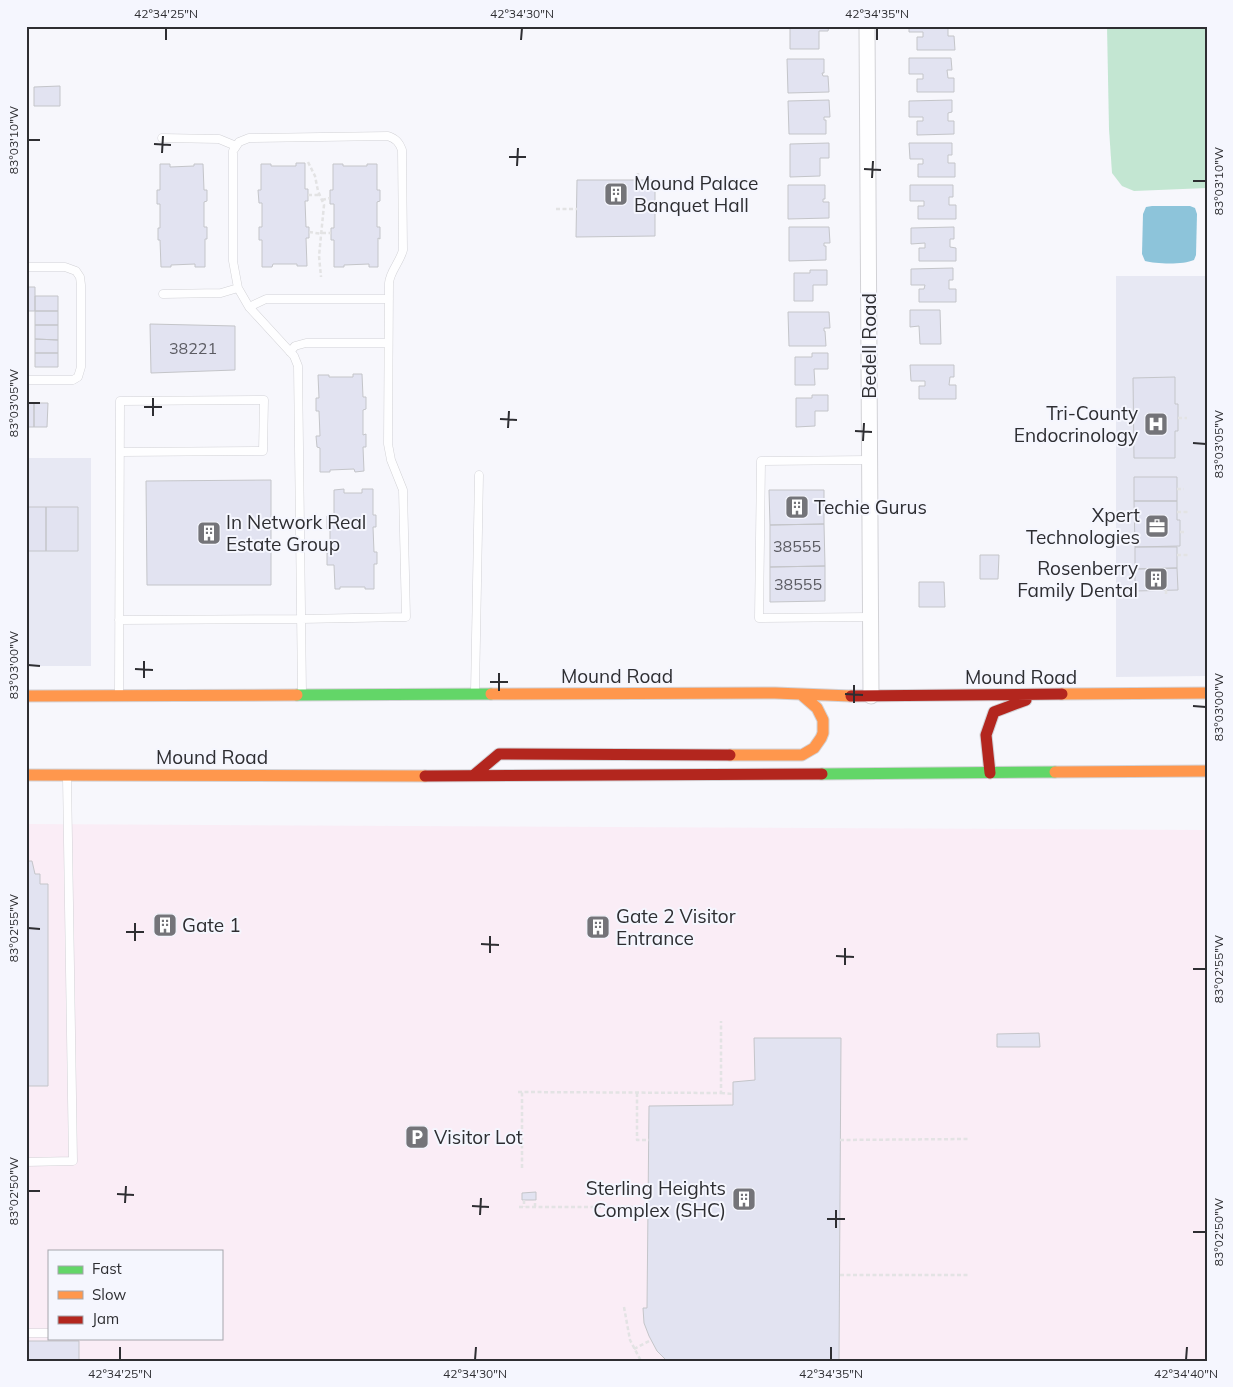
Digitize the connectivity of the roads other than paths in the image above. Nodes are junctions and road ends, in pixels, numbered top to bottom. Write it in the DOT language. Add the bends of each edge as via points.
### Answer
graph roads {
  1 [pos="867,26"];
  2 [pos="162,138"];
  3 [pos="236,146"];
  4 [pos="26,267"];
  5 [pos="238,288"];
  6 [pos="164,294"];
  7 [pos="388,299"];
  8 [pos="249,307"];
  9 [pos="388,343"];
  10 [pos="290,352"];
  11 [pos="26,380"];
  12 [pos="121,452"];
  13 [pos="870,460"];
  14 [pos="479,476"];
  15 [pos="870,617"];
  16 [pos="301,619"];
  17 [pos="119,620"];
  18 [pos="1207,693"];
  19 [pos="475,694"];
  20 [pos="120,695"];
  21 [pos="302,695"];
  22 [pos="1041,695"];
  23 [pos="26,696"];
  24 [pos="802,696"];
  25 [pos="871,696"];
  26 [pos="1207,771"];
  27 [pos="990,773"];
  28 [pos="26,775"];
  29 [pos="67,775"];
  30 [pos="474,775"];
  31 [pos="26,1162"];
  32 [pos="26,1333"];
  33 [pos="48,1333"];
  1 -- 13 [label="street, Bedell Road"];
  2 -- 3 [label="lane" via="219,138"];
  3 -- 5 [label="lane" via="233,156 233,261"];
  3 -- 7 [label="lane" via="249,138 388,136 397,140 402,150 403,250 389,279"];
  4 -- 11 [label="lane" via="65,266 76,271 81,285 81,367 78,377"];
  5 -- 6 [label="lane" via="221,293"];
  5 -- 8 [label="lane"];
  7 -- 8 [label="lane" via="266,299"];
  7 -- 9 [label="lane"];
  8 -- 10 [label="lane"];
  9 -- 10 [label="lane" via="306,343 295,346"];
  9 -- 16 [label="lane" via="388,444 403,490 406,616"];
  10 -- 16 [label="lane" via="298,366"];
  12 -- 12 [label="lane" via="120,401 264,400 263,452"];
  12 -- 17 [label="lane"];
  13 -- 15 [label="street, Bedell Road"];
  13 -- 15 [label="lane" via="761,461 759,618"];
  14 -- 19 [label="lane"];
  15 -- 25 [label="street, Bedell Road"];
  16 -- 17 [label="lane"];
  16 -- 21 [label="lane"];
  17 -- 20 [label="lane"];
  18 -- 22 [label="main road, Mound Road"];
  19 -- 21 [label="main road, Mound Road"];
  19 -- 24 [label="main road, Mound Road" via="775,693"];
  20 -- 21 [label="main road, Mound Road"];
  20 -- 23 [label="main road, Mound Road"];
  22 -- 25 [label="main road, Mound Road"];
  22 -- 27 [label="main road" via="994,712 986,735"];
  24 -- 25 [label="main road, Mound Road"];
  24 -- 30 [label="main road" via="820,712 823,727 822,738 812,752 802,755 499,754"];
  26 -- 27 [label="main road, Mound Road"];
  27 -- 30 [label="main road, Mound Road"];
  28 -- 29 [label="main road, Mound Road"];
  29 -- 30 [label="main road, Mound Road"];
  29 -- 31 [label="lane" via="73,1162"];
  32 -- 33 [label="lane"];
}
